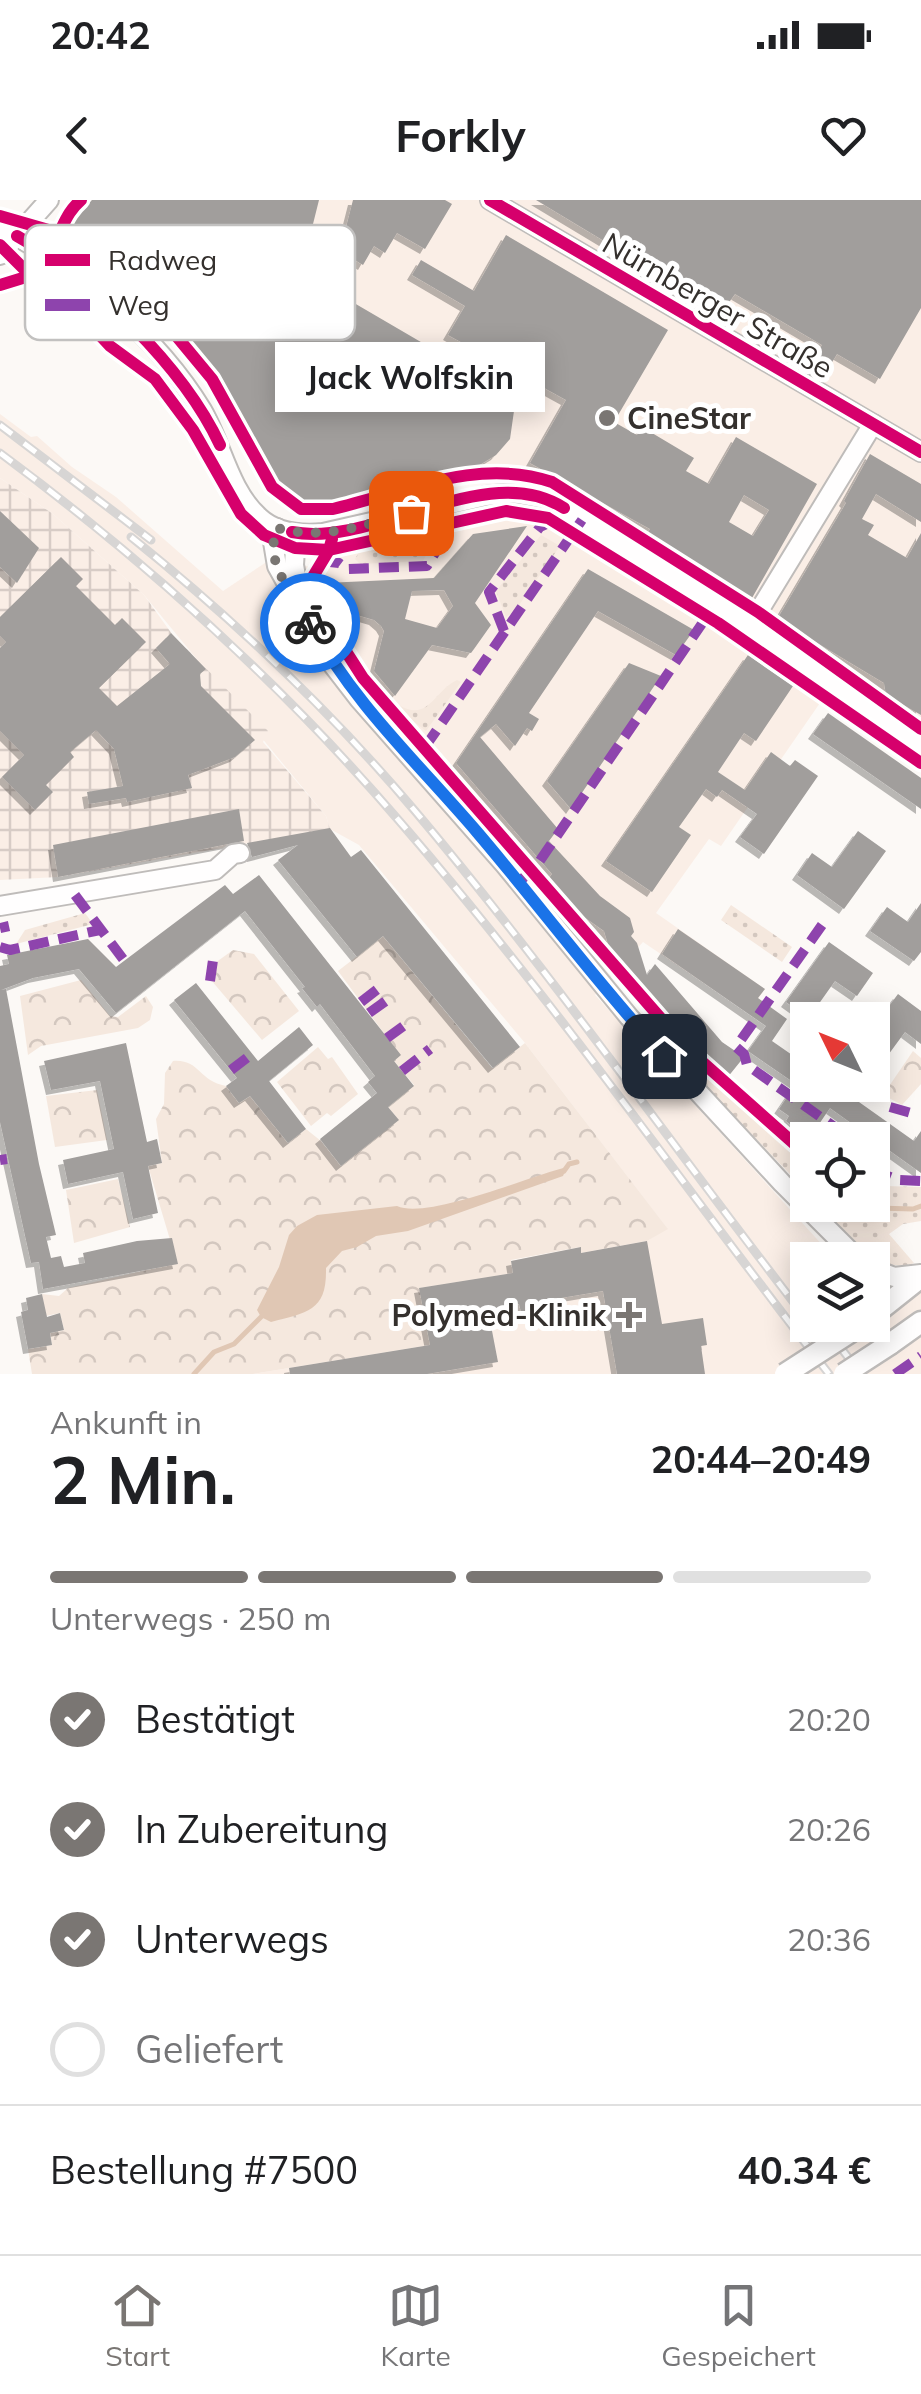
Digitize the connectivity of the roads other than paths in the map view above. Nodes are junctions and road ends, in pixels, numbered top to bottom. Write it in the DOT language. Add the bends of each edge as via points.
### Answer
graph roads {
  1 [pos="49,200"];
  2 [pos="490,200"];
  3 [pos="8,232"];
  4 [pos="0,256"];
  5 [pos="142,340"];
  6 [pos="873,424"];
  7 [pos="921,452"];
  8 [pos="286,530"];
  9 [pos="749,627"];
  10 [pos="920,743"];
  11 [pos="240,853"];
  12 [pos="0,906"];
  13 [pos="841,1242"];
  14 [pos="890,1275"];
  15 [pos="921,1276"];
  16 [pos="890,1301"];
  17 [pos="921,1322"];
  18 [pos="834,1342"];
  19 [pos="784,1374"];
  20 [pos="844,1374"];
  1 -- 3 [label="street"];
  2 -- 6 [label="street, Nürnberger Straße"];
  3 -- 4 [label="street"];
  5 -- 8 [label="street" via="200,407 246,504"];
  6 -- 7 [label="street, Nürnberger Straße"];
  6 -- 9 [label="street"];
  8 -- 9 [label="street" via="332,532 486,496 532,495 556,503"];
  8 -- 13 [label="street" via="273,542 276,566 350,688 628,1017"];
  9 -- 10 [label="street"];
  11 -- 12 [label="street" via="214,870"];
  14 -- 15 [label="street"];
  15 -- 16 [label="main road"];
  17 -- 20 [label="main road, bridge"];
  18 -- 19 [label="main road, bridge"];
}
